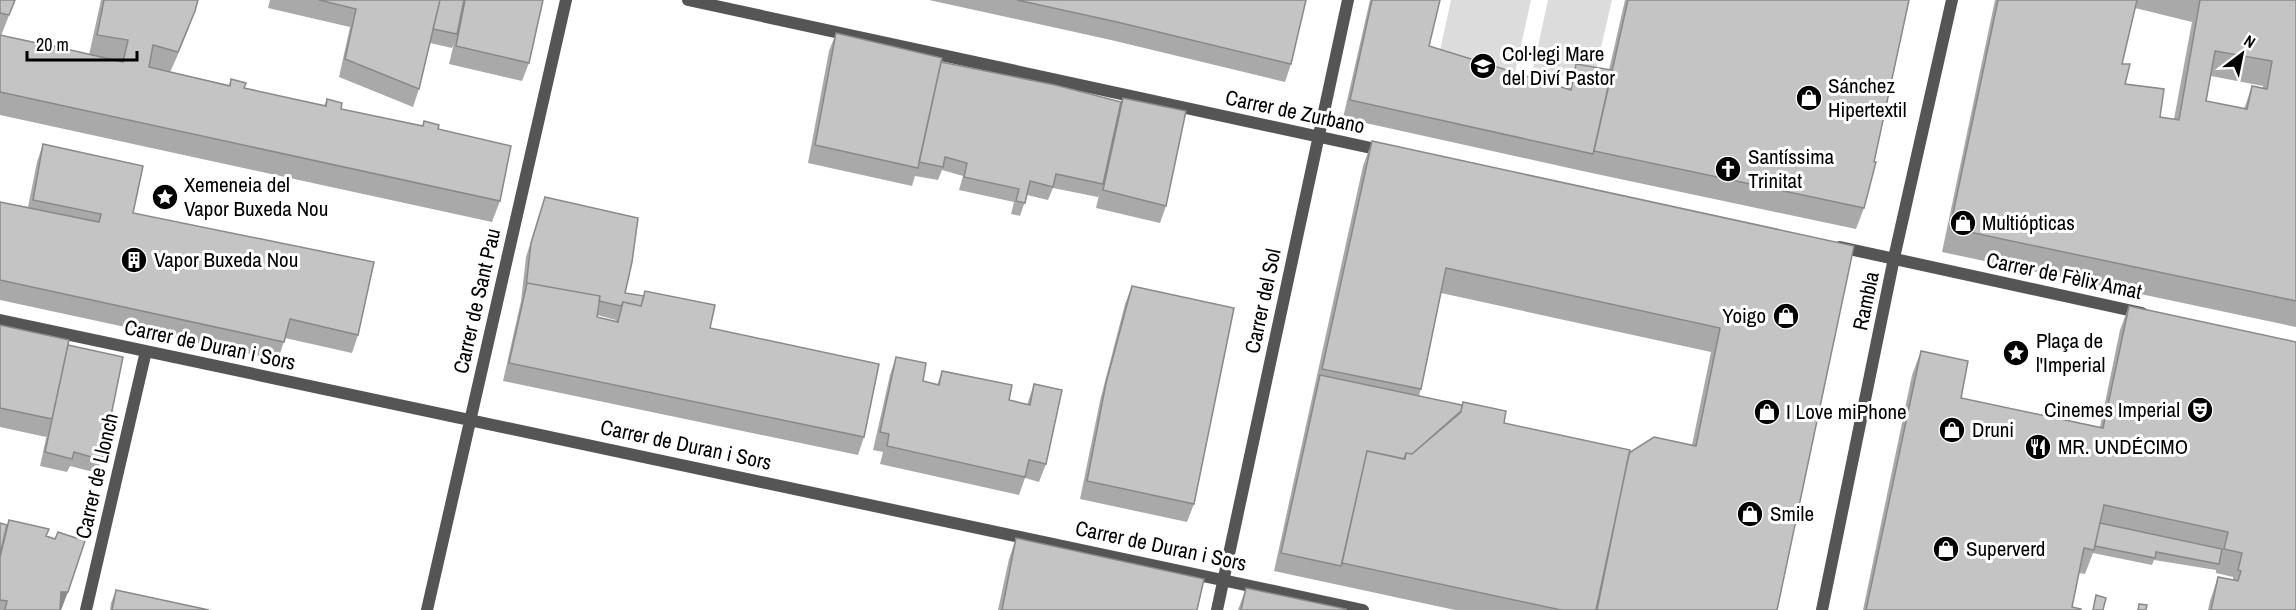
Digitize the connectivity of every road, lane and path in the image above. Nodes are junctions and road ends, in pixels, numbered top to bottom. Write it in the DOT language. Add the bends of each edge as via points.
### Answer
graph roads {
  1 [pos="566,0"];
  2 [pos="688,0"];
  3 [pos="1348,0"];
  4 [pos="1952,0"];
  5 [pos="1317,137"];
  6 [pos="1398,154"];
  7 [pos="1825,244"];
  8 [pos="1894,258"];
  9 [pos="2158,316"];
  10 [pos="0,320"];
  11 [pos="146,351"];
  12 [pos="470,420"];
  13 [pos="1224,579"];
  14 [pos="86,610"];
  15 [pos="427,610"];
  16 [pos="1217,610"];
  17 [pos="1363,610"];
  18 [pos="1822,610"];
  1 -- 12 [label="street, Carrer de Sant Pau"];
  2 -- 5 [label="street, Carrer de Zurbano"];
  3 -- 5 [label="street, Carrer del Sol"];
  4 -- 8 [label="street, Rambla"];
  5 -- 6 [label="street, Carrer de Zurbano"];
  5 -- 13 [label="street, Carrer del Sol"];
  7 -- 8 [label="street"];
  8 -- 9 [label="street, Carrer de Fèlix Amat"];
  8 -- 18 [label="street, Rambla"];
  10 -- 11 [label="street, Carrer de Duran i Sors"];
  11 -- 12 [label="street, Carrer de Duran i Sors"];
  11 -- 14 [label="street, Carrer de Llonch"];
  12 -- 13 [label="street, Carrer de Duran i Sors"];
  12 -- 15 [label="street, Carrer de Sant Pau"];
  13 -- 16 [label="street, Carrer del Sol"];
  13 -- 17 [label="street, Carrer de Duran i Sors"];
}
